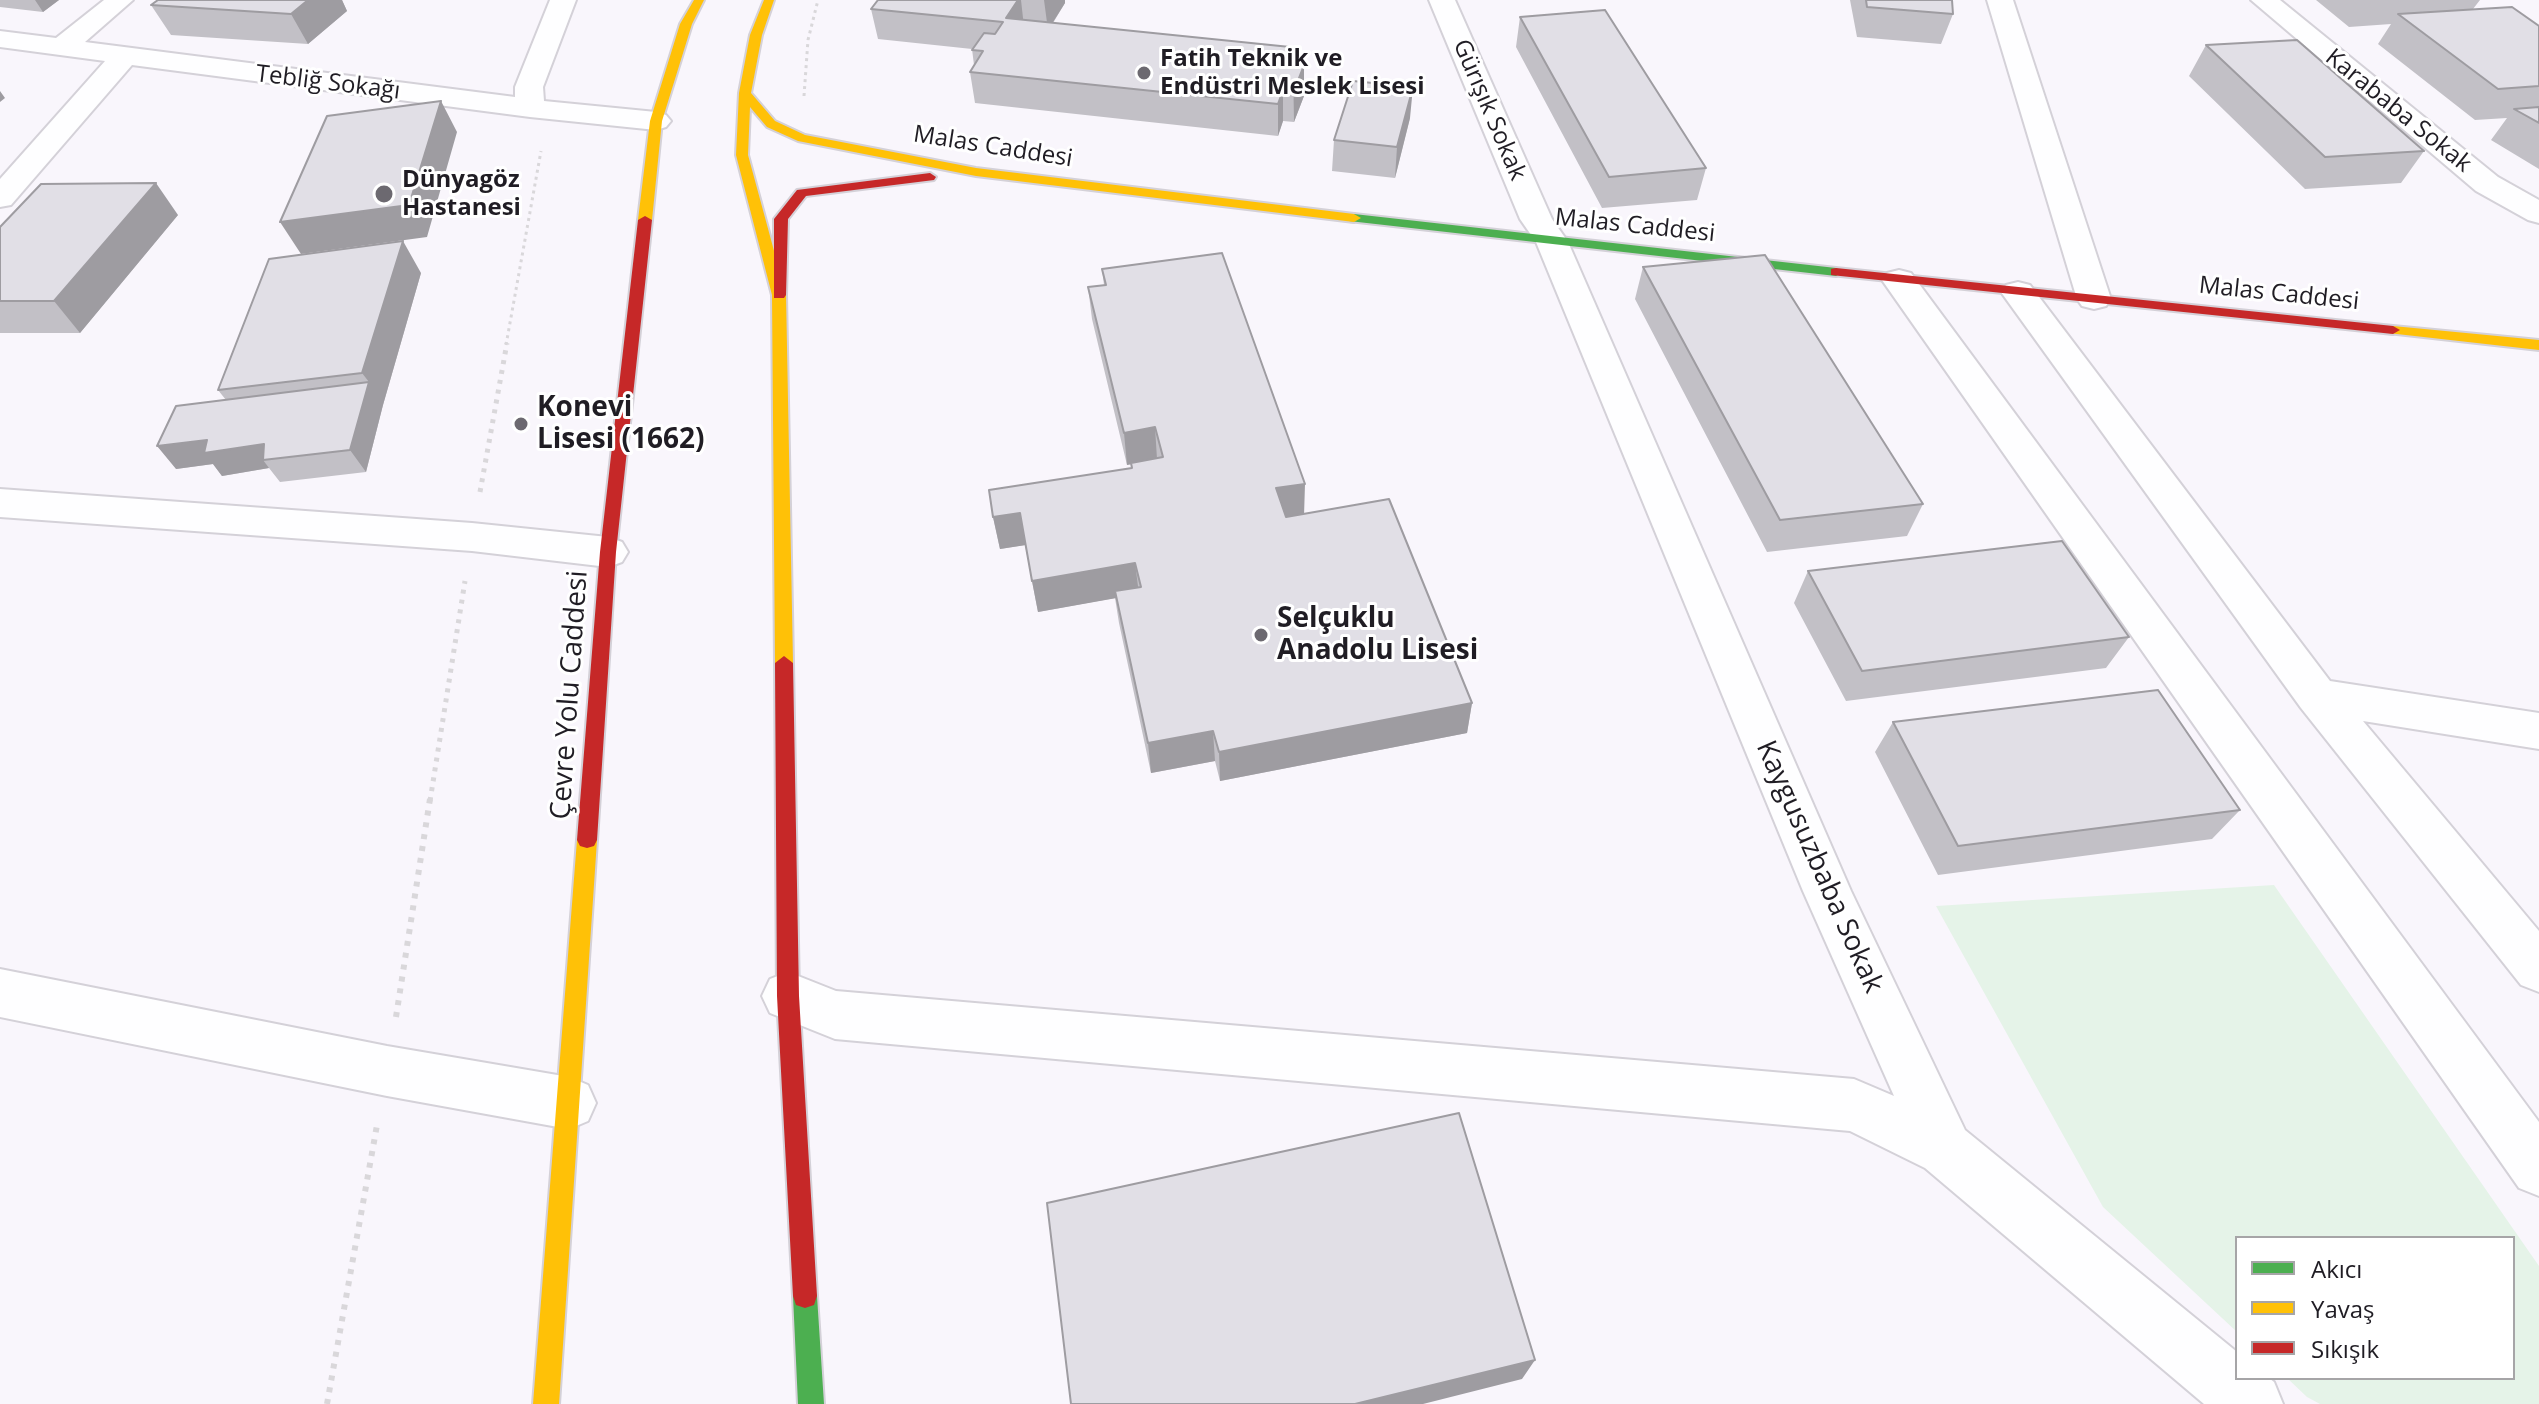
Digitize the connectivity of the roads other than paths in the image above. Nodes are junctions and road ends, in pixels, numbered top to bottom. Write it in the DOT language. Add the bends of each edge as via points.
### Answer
graph roads {
  1 [pos="120,0"];
  2 [pos="563,0"];
  3 [pos="699,0"];
  4 [pos="769,0"];
  5 [pos="1442,0"];
  6 [pos="2000,0"];
  7 [pos="2264,0"];
  8 [pos="0,39"];
  9 [pos="60,48"];
  10 [pos="124,57"];
  11 [pos="745,93"];
  12 [pos="539,109"];
  13 [pos="656,121"];
  14 [pos="976,172"];
  15 [pos="0,198"];
  16 [pos="2539,213"];
  17 [pos="1544,230"];
  18 [pos="1899,280"];
  19 [pos="2018,292"];
  20 [pos="779,295"];
  21 [pos="2094,299"];
  22 [pos="2539,345"];
  23 [pos="0,503"];
  24 [pos="608,552"];
  25 [pos="2317,696"];
  26 [pos="2539,731"];
  27 [pos="2539,969"];
  28 [pos="0,993"];
  29 [pos="788,996"];
  30 [pos="569,1103"];
  31 [pos="1945,1149"];
  32 [pos="2539,1168"];
  33 [pos="546,1404"];
  34 [pos="811,1404"];
  35 [pos="2252,1404"];
  1 -- 9 [label="street"];
  2 -- 12 [label="street" via="529,87"];
  3 -- 13 [label="main road, Çevre Yolu Caddesi" via="686,24"];
  4 -- 11 [label="main road"];
  5 -- 17 [label="street, Gürışık Sokak"];
  6 -- 21 [label="street"];
  7 -- 16 [label="street, Karababa Sokak" via="2487,184"];
  8 -- 9 [label="street, Tebliğ Sokağı"];
  9 -- 10 [label="street, Tebliğ Sokağı"];
  10 -- 12 [label="street, Tebliğ Sokağı"];
  10 -- 15 [label="street"];
  11 -- 14 [label="main road, Malas Caddesi" via="771,124 802,138"];
  11 -- 20 [label="main road" via="742,155"];
  12 -- 13 [label="street, Tebliğ Sokağı"];
  13 -- 24 [label="main road, Çevre Yolu Caddesi"];
  14 -- 17 [label="main road, Malas Caddesi"];
  14 -- 20 [label="main road" via="802,193 781,219"];
  17 -- 18 [label="main road, Malas Caddesi"];
  17 -- 31 [label="street, Kaygusuzbaba Sokak" via="1827,891"];
  18 -- 19 [label="main road, Malas Caddesi"];
  18 -- 32 [label="street"];
  19 -- 21 [label="main road, Malas Caddesi"];
  19 -- 25 [label="street"];
  20 -- 29 [label="main road"];
  21 -- 22 [label="main road, Malas Caddesi"];
  23 -- 24 [label="street" via="472,537"];
  24 -- 30 [label="main road, Çevre Yolu Caddesi"];
  25 -- 26 [label="street"];
  25 -- 27 [label="street"];
  28 -- 30 [label="street"];
  29 -- 31 [label="street" via="835,1015 1854,1105"];
  29 -- 34 [label="main road"];
  30 -- 33 [label="main road, Çevre Yolu Caddesi"];
  31 -- 35 [label="street, Kaygusuzbaba Sokak"];
}
